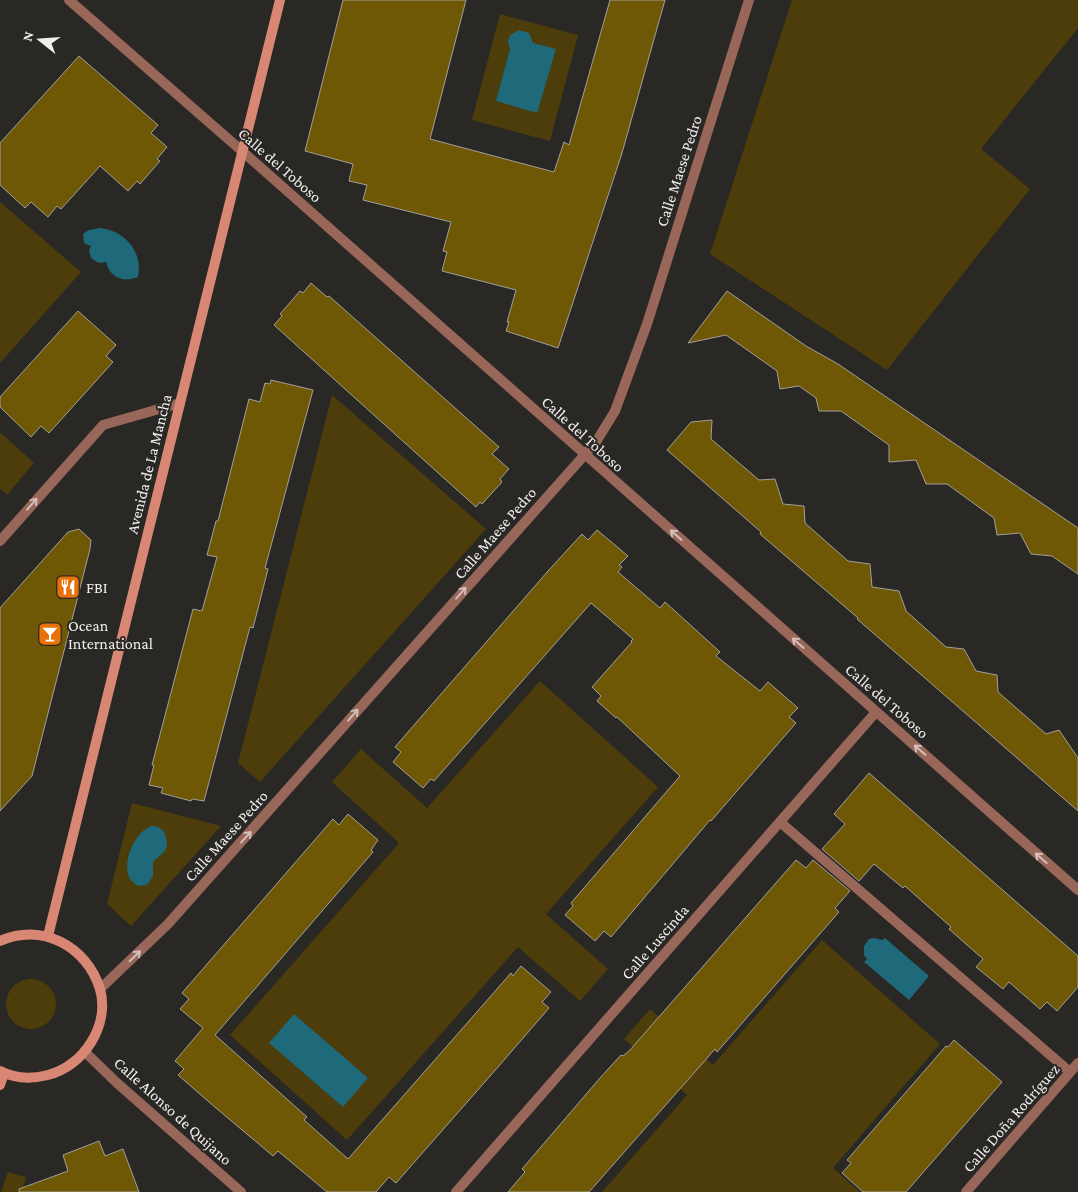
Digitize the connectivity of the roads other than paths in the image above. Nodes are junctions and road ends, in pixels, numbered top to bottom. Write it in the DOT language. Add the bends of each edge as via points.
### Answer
graph roads {
  1 [pos="69,0"];
  2 [pos="280,0"];
  3 [pos="749,0"];
  4 [pos="242,151"];
  5 [pos="180,404"];
  6 [pos="584,455"];
  7 [pos="0,540"];
  8 [pos="876,712"];
  9 [pos="780,822"];
  10 [pos="1078,890"];
  11 [pos="48,936"];
  12 [pos="0,941"];
  13 [pos="100,989"];
  14 [pos="85,1052"];
  15 [pos="1078,1063"];
  16 [pos="2,1072"];
  17 [pos="1070,1072"];
  18 [pos="0,1085"];
  19 [pos="241,1192"];
  20 [pos="456,1192"];
  21 [pos="966,1192"];
  1 -- 4 [label="street, Calle del Toboso"];
  2 -- 4 [label="main road, Avenida de La Mancha"];
  3 -- 6 [label="street, Calle Maese Pedro" via="622,394 607,426"];
  4 -- 5 [label="main road, Avenida de La Mancha"];
  4 -- 6 [label="street, Calle del Toboso"];
  7 -- 5 [label="street, one-way" via="103,425"];
  5 -- 11 [label="main road, Avenida de La Mancha"];
  8 -- 6 [label="street, Calle del Toboso, one-way"];
  13 -- 6 [label="street, Calle Maese Pedro, one-way" via="168,924"];
  8 -- 9 [label="street, Calle Luscinda"];
  10 -- 8 [label="street, Calle del Toboso, one-way"];
  9 -- 17 [label="street"];
  9 -- 20 [label="street, Calle Luscinda"];
  11 -- 12 [label="main road" via="28,934"];
  11 -- 13 [label="main road" via="72,947 84,959"];
  13 -- 14 [label="main road" via="100,1022"];
  14 -- 16 [label="main road" via="55,1074 18,1078"];
  14 -- 19 [label="street, Calle Alonso de Quijano"];
  15 -- 17 [label="street, Calle Doña Rodríguez"];
  16 -- 18 [label="main road"];
  17 -- 21 [label="street, Calle Doña Rodríguez"];
}
